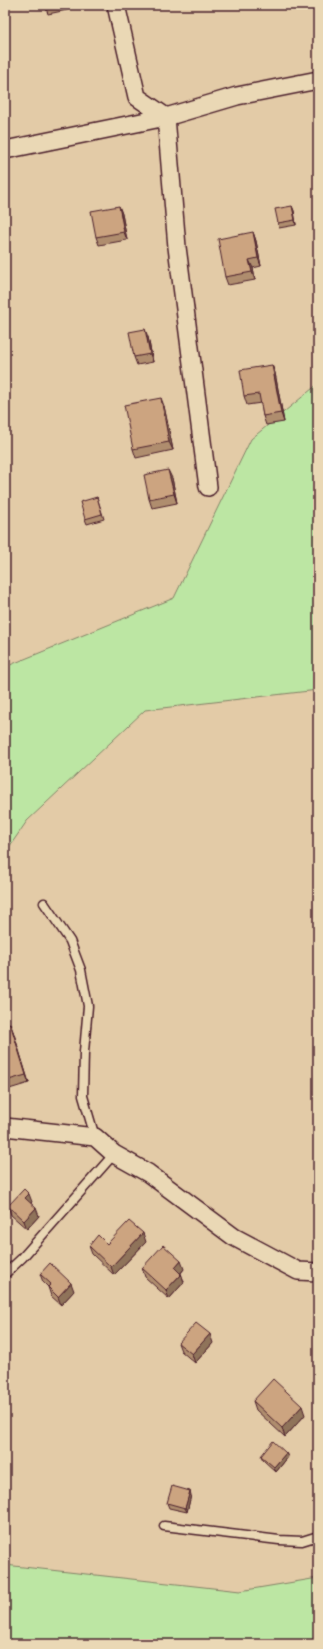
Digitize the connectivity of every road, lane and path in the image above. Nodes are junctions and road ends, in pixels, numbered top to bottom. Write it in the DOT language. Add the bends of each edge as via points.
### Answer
graph roads {
  1 [pos="116,5"];
  2 [pos="318,80"];
  3 [pos="166,117"];
  4 [pos="5,150"];
  5 [pos="208,487"];
  6 [pos="44,903"];
  7 [pos="5,1127"];
  8 [pos="95,1137"];
  9 [pos="114,1154"];
  10 [pos="318,1272"];
  11 [pos="5,1274"];
  12 [pos="164,1526"];
  13 [pos="318,1536"];
  1 -- 3 [label="street" via="137,97"];
  2 -- 3 [label="street" via="237,96"];
  3 -- 4 [label="street"];
  3 -- 5 [label="street" via="177,247"];
  6 -- 8 [label="lane" via="70,941 81,970 88,1006 83,1096"];
  7 -- 8 [label="street"];
  8 -- 9 [label="street"];
  9 -- 10 [label="street" via="148,1173 234,1237 298,1272"];
  9 -- 11 [label="lane"];
  12 -- 13 [label="lane" via="279,1540 302,1540"];
}
